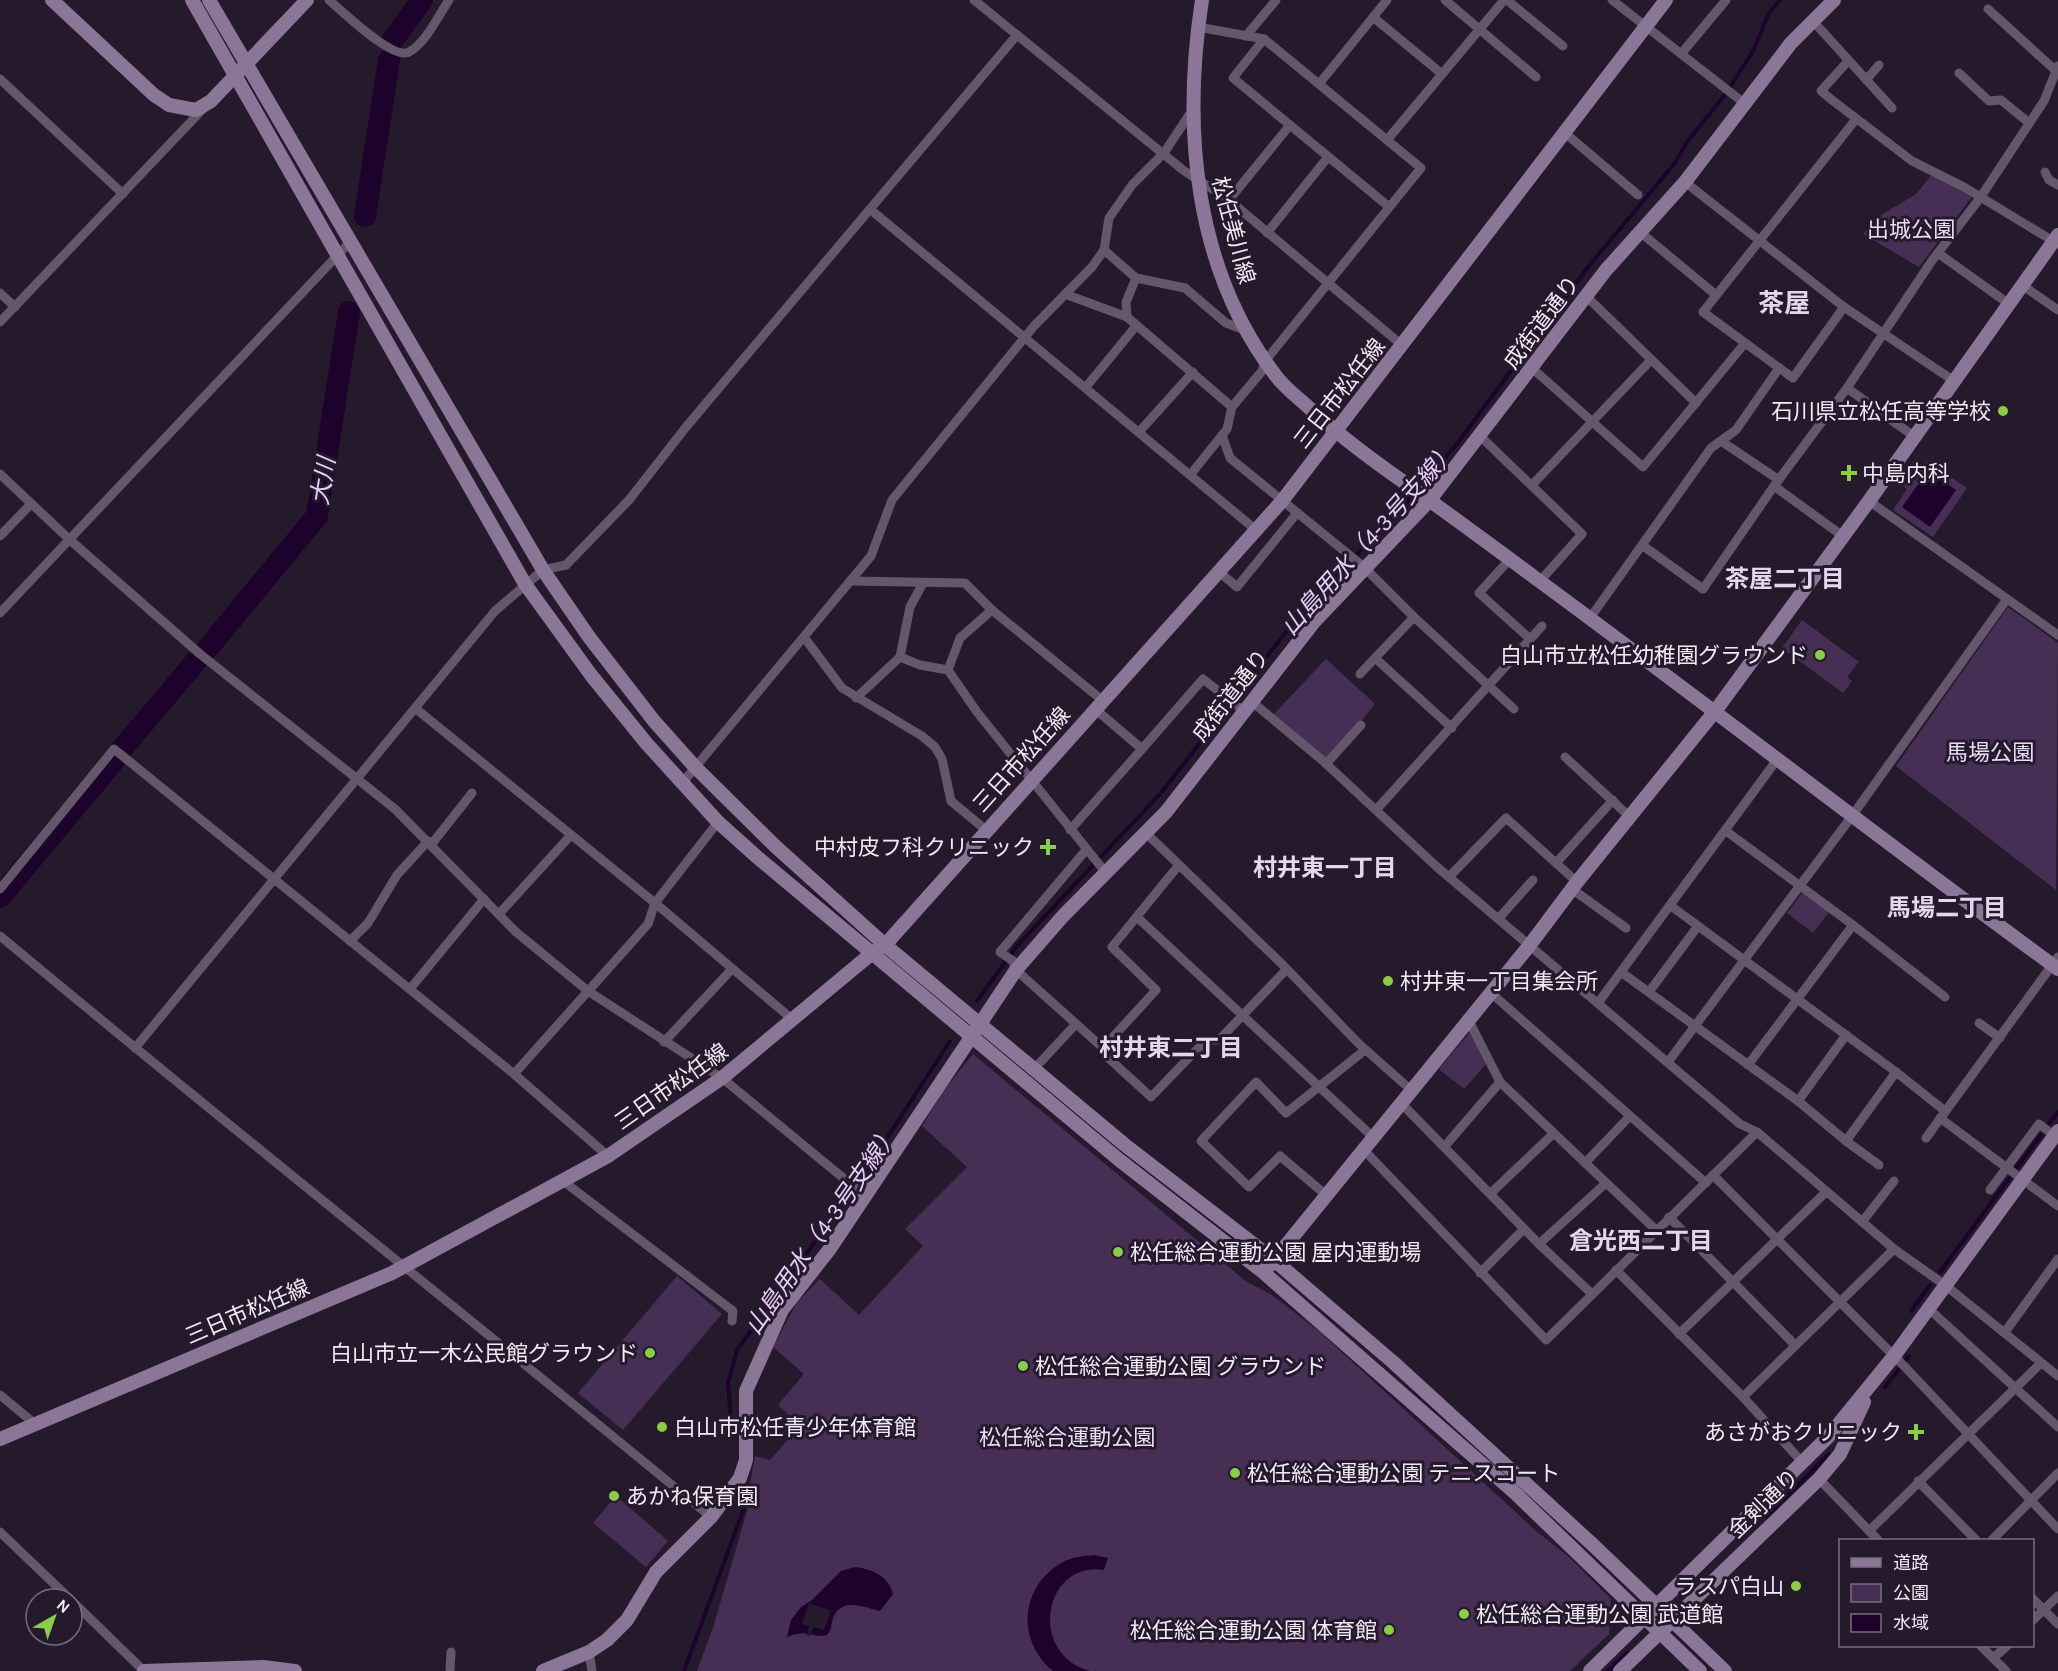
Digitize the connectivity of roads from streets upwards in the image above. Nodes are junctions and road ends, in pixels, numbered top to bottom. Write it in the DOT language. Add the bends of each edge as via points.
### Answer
graph roads {
  1 [pos="52,0"];
  2 [pos="192,0"];
  3 [pos="209,0"];
  4 [pos="307,0"];
  5 [pos="329,0"];
  6 [pos="449,0"];
  7 [pos="974,0"];
  8 [pos="1202,0"];
  9 [pos="1275,0"];
  10 [pos="1387,0"];
  11 [pos="1445,0"];
  12 [pos="1506,0"];
  13 [pos="1612,0"];
  14 [pos="1666,0"];
  15 [pos="1726,0"];
  16 [pos="1834,0"];
  17 [pos="1988,9"];
  18 [pos="1373,17"];
  19 [pos="1813,21"];
  20 [pos="1198,27"];
  21 [pos="1645,28"];
  22 [pos="1479,29"];
  23 [pos="1017,35"];
  24 [pos="1246,36"];
  25 [pos="1264,39"];
  26 [pos="1563,45"];
  27 [pos="1681,54"];
  28 [pos="1848,61"];
  29 [pos="246,65"];
  30 [pos="1879,65"];
  31 [pos="2057,68"];
  32 [pos="1959,73"];
  33 [pos="1442,74"];
  34 [pos="235,76"];
  35 [pos="1536,77"];
  36 [pos="0,79"];
  37 [pos="1866,80"];
  38 [pos="1318,84"];
  39 [pos="211,101"];
  40 [pos="1744,103"];
  41 [pos="1892,108"];
  42 [pos="1193,109"];
  43 [pos="1856,119"];
  44 [pos="2028,122"];
  45 [pos="1290,125"];
  46 [pos="1565,133"];
  47 [pos="1387,140"];
  48 [pos="1164,153"];
  49 [pos="1328,157"];
  50 [pos="2045,172"];
  51 [pos="1196,176"];
  52 [pos="1685,182"];
  53 [pos="2058,186"];
  54 [pos="123,194"];
  55 [pos="1638,195"];
  56 [pos="1980,198"];
  57 [pos="1229,200"];
  58 [pos="1388,206"];
  59 [pos="872,210"];
  60 [pos="1267,232"];
  61 [pos="1640,232"];
  62 [pos="2056,240"];
  63 [pos="351,241"];
  64 [pos="1758,241"];
  65 [pos="1104,250"];
  66 [pos="1938,252"];
  67 [pos="340,256"];
  68 [pos="1136,278"];
  69 [pos="1329,282"];
  70 [pos="2022,285"];
  71 [pos="0,293"];
  72 [pos="1065,294"];
  73 [pos="1716,295"];
  74 [pos="1586,296"];
  75 [pos="2009,304"];
  76 [pos="15,307"];
  77 [pos="1844,307"];
  78 [pos="2058,310"];
  79 [pos="1127,317"];
  80 [pos="0,322"];
  81 [pos="1136,326"];
  82 [pos="1882,331"];
  83 [pos="1248,332"];
  84 [pos="1027,338"];
  85 [pos="1745,343"];
  86 [pos="1403,346"];
  87 [pos="1266,360"];
  88 [pos="1651,360"];
  89 [pos="1532,368"];
  90 [pos="1779,368"];
  91 [pos="1193,372"];
  92 [pos="1954,381"];
  93 [pos="1086,387"];
  94 [pos="1847,388"];
  95 [pos="1696,404"];
  96 [pos="1232,407"];
  97 [pos="1593,424"];
  98 [pos="1140,432"];
  99 [pos="1336,434"];
  100 [pos="1222,435"];
  101 [pos="1480,436"];
  102 [pos="1914,437"];
  103 [pos="1721,441"];
  104 [pos="0,474"];
  105 [pos="1191,474"];
  106 [pos="1776,483"];
  107 [pos="1532,485"];
  108 [pos="1420,494"];
  109 [pos="1282,501"];
  110 [pos="1869,501"];
  111 [pos="31,504"];
  112 [pos="1297,513"];
  113 [pos="1256,530"];
  114 [pos="0,536"];
  115 [pos="1844,537"];
  116 [pos="70,540"];
  117 [pos="1642,545"];
  118 [pos="1510,559"];
  119 [pos="1360,563"];
  120 [pos="543,570"];
  121 [pos="1218,571"];
  122 [pos="1540,581"];
  123 [pos="850,582"];
  124 [pos="923,583"];
  125 [pos="525,584"];
  126 [pos="2007,599"];
  127 [pos="992,610"];
  128 [pos="0,613"];
  129 [pos="1414,618"];
  130 [pos="1590,618"];
  131 [pos="1542,626"];
  132 [pos="2058,635"];
  133 [pos="804,637"];
  134 [pos="1529,638"];
  135 [pos="900,657"];
  136 [pos="1374,658"];
  137 [pos="948,670"];
  138 [pos="1360,675"];
  139 [pos="1488,685"];
  140 [pos="856,698"];
  141 [pos="1098,704"];
  142 [pos="1245,706"];
  143 [pos="415,708"];
  144 [pos="1514,709"];
  145 [pos="1716,710"];
  146 [pos="1361,725"];
  147 [pos="1452,728"];
  148 [pos="1142,748"];
  149 [pos="1565,757"];
  150 [pos="1776,761"];
  151 [pos="1326,764"];
  152 [pos="695,767"];
  153 [pos="357,776"];
  154 [pos="1031,780"];
  155 [pos="683,783"];
  156 [pos="472,793"];
  157 [pos="1612,800"];
  158 [pos="1376,810"];
  159 [pos="1852,816"];
  160 [pos="1630,817"];
  161 [pos="718,822"];
  162 [pos="986,830"];
  163 [pos="1070,830"];
  164 [pos="1726,831"];
  165 [pos="1146,833"];
  166 [pos="571,835"];
  167 [pos="429,843"];
  168 [pos="1089,854"];
  169 [pos="1556,863"];
  170 [pos="1178,866"];
  171 [pos="1102,869"];
  172 [pos="273,877"];
  173 [pos="1449,877"];
  174 [pos="1533,880"];
  175 [pos="1575,885"];
  176 [pos="1799,885"];
  177 [pos="0,889"];
  178 [pos="484,899"];
  179 [pos="655,903"];
  180 [pos="1671,906"];
  181 [pos="499,914"];
  182 [pos="1137,917"];
  183 [pos="1498,919"];
  184 [pos="1853,925"];
  185 [pos="1698,926"];
  186 [pos="1626,928"];
  187 [pos="0,936"];
  188 [pos="350,941"];
  189 [pos="885,945"];
  190 [pos="1529,946"];
  191 [pos="871,954"];
  192 [pos="1745,960"];
  193 [pos="2056,964"];
  194 [pos="1014,965"];
  195 [pos="732,969"];
  196 [pos="1286,970"];
  197 [pos="1621,972"];
  198 [pos="410,989"];
  199 [pos="588,991"];
  200 [pos="1649,992"];
  201 [pos="1490,993"];
  202 [pos="1945,997"];
  203 [pos="1798,998"];
  204 [pos="1598,1002"];
  205 [pos="1241,1017"];
  206 [pos="1468,1019"];
  207 [pos="793,1020"];
  208 [pos="1979,1023"];
  209 [pos="982,1024"];
  210 [pos="1075,1025"];
  211 [pos="1695,1026"];
  212 [pos="1846,1035"];
  213 [pos="973,1038"];
  214 [pos="2000,1038"];
  215 [pos="664,1042"];
  216 [pos="135,1048"];
  217 [pos="1103,1048"];
  218 [pos="1365,1050"];
  219 [pos="1668,1062"];
  220 [pos="1748,1065"];
  221 [pos="1035,1068"];
  222 [pos="1896,1071"];
  223 [pos="514,1074"];
  224 [pos="722,1078"];
  225 [pos="1500,1082"];
  226 [pos="1320,1088"];
  227 [pos="1411,1090"];
  228 [pos="1798,1101"];
  229 [pos="1401,1103"];
  230 [pos="1942,1114"];
  231 [pos="1630,1116"];
  232 [pos="1757,1132"];
  233 [pos="1553,1134"];
  234 [pos="2056,1134"];
  235 [pos="1374,1138"];
  236 [pos="1926,1138"];
  237 [pos="1846,1140"];
  238 [pos="1445,1146"];
  239 [pos="1364,1150"];
  240 [pos="608,1156"];
  241 [pos="1585,1163"];
  242 [pos="1879,1165"];
  243 [pos="2007,1167"];
  244 [pos="1713,1175"];
  245 [pos="2023,1179"];
  246 [pos="563,1181"];
  247 [pos="1894,1181"];
  248 [pos="1606,1183"];
  249 [pos="1706,1183"];
  250 [pos="857,1189"];
  251 [pos="1990,1190"];
  252 [pos="1826,1192"];
  253 [pos="1491,1193"];
  254 [pos="1326,1195"];
  255 [pos="2058,1206"];
  256 [pos="1669,1217"];
  257 [pos="1862,1222"];
  258 [pos="1524,1229"];
  259 [pos="1656,1231"];
  260 [pos="1778,1239"];
  261 [pos="1539,1244"];
  262 [pos="1894,1249"];
  263 [pos="2058,1259"];
  264 [pos="1274,1260"];
  265 [pos="402,1267"];
  266 [pos="1616,1270"];
  267 [pos="1263,1272"];
  268 [pos="1480,1273"];
  269 [pos="1733,1282"];
  270 [pos="1945,1285"];
  271 [pos="1592,1294"];
  272 [pos="1840,1302"];
  273 [pos="1928,1308"];
  274 [pos="732,1321"];
  275 [pos="2005,1332"];
  276 [pos="1679,1334"];
  277 [pos="1794,1344"];
  278 [pos="1900,1362"];
  279 [pos="2041,1363"];
  280 [pos="2058,1376"];
  281 [pos="1871,1386"];
  282 [pos="2015,1388"];
  283 [pos="0,1395"];
  284 [pos="1743,1397"];
  285 [pos="35,1424"];
  286 [pos="2058,1427"];
  287 [pos="1968,1432"];
  288 [pos="0,1438"];
  289 [pos="1802,1462"];
  290 [pos="2058,1473"];
  291 [pos="1819,1479"];
  292 [pos="1918,1481"];
  293 [pos="2030,1501"];
  294 [pos="711,1517"];
  295 [pos="2058,1529"];
  296 [pos="1869,1531"];
  297 [pos="0,1532"];
  298 [pos="1877,1539"];
  299 [pos="1975,1539"];
  300 [pos="1993,1539"];
  301 [pos="57,1587"];
  302 [pos="2058,1596"];
  303 [pos="2034,1600"];
  304 [pos="1657,1605"];
  305 [pos="2044,1610"];
  306 [pos="84,1613"];
  307 [pos="1644,1617"];
  308 [pos="2034,1619"];
  309 [pos="1674,1621"];
  310 [pos="2058,1624"];
  311 [pos="1661,1634"];
  312 [pos="1982,1647"];
  313 [pos="2006,1647"];
  314 [pos="451,1652"];
  315 [pos="589,1652"];
  316 [pos="1993,1659"];
  317 [pos="144,1671"];
  318 [pos="295,1671"];
  319 [pos="450,1671"];
  320 [pos="543,1671"];
  321 [pos="592,1671"];
  322 [pos="1590,1671"];
  323 [pos="1620,1671"];
  324 [pos="1700,1671"];
  325 [pos="1725,1671"];
  326 [pos="2006,1671"];
  1 -- 39 [label="street" via="154,95 182,109 196,110"];
  2 -- 34 [label="street"];
  3 -- 29 [label="street"];
  4 -- 29 [label="street"];
  5 -- 6 [label="street" via="383,45 401,54 409,52 425,36"];
  7 -- 23 [label="street"];
  8 -- 20 [label="street, 松任美川線"];
  9 -- 24 [label="street"];
  10 -- 18 [label="street"];
  11 -- 22 [label="street"];
  12 -- 22 [label="street"];
  12 -- 26 [label="street"];
  13 -- 21 [label="street"];
  14 -- 21 [label="street, 三日市松任線"];
  15 -- 27 [label="street"];
  16 -- 19 [label="street, 成街道通り"];
  17 -- 31 [label="street"];
  18 -- 33 [label="street"];
  18 -- 38 [label="street"];
  19 -- 28 [label="street"];
  19 -- 40 [label="street, 成街道通り"];
  20 -- 24 [label="street"];
  20 -- 42 [label="street, 松任美川線"];
  21 -- 27 [label="street"];
  21 -- 46 [label="street, 三日市松任線"];
  22 -- 33 [label="street"];
  22 -- 35 [label="street"];
  23 -- 48 [label="street"];
  23 -- 59 [label="street"];
  24 -- 25 [label="street"];
  25 -- 38 [label="street"];
  25 -- 45 [label="street" via="1233,78"];
  27 -- 40 [label="street"];
  28 -- 37 [label="street"];
  28 -- 43 [label="street" via="1821,91"];
  29 -- 34 [label="street"];
  29 -- 63 [label="street"];
  30 -- 37 [label="street"];
  31 -- 44 [label="street" via="2044,101"];
  32 -- 44 [label="street" via="1989,101 2001,100"];
  33 -- 47 [label="street"];
  34 -- 39 [label="street"];
  34 -- 67 [label="street"];
  36 -- 54 [label="street"];
  37 -- 41 [label="street"];
  38 -- 47 [label="street"];
  39 -- 54 [label="street"];
  40 -- 52 [label="street, 成街道通り"];
  42 -- 48 [label="street"];
  42 -- 51 [label="street, 松任美川線"];
  43 -- 56 [label="street" via="1912,161"];
  43 -- 64 [label="street"];
  44 -- 56 [label="street"];
  45 -- 49 [label="street"];
  45 -- 57 [label="street"];
  46 -- 55 [label="street"];
  46 -- 86 [label="street, 三日市松任線"];
  47 -- 58 [label="street" via="1421,168"];
  48 -- 51 [label="street"];
  48 -- 65 [label="street" via="1132,185 1109,218"];
  49 -- 58 [label="street"];
  49 -- 60 [label="street"];
  50 -- 53 [label="street"];
  51 -- 57 [label="street"];
  51 -- 83 [label="street, 松任美川線" via="1225,288"];
  52 -- 61 [label="street, 成街道通り"];
  52 -- 64 [label="street"];
  54 -- 76 [label="street"];
  56 -- 62 [label="street"];
  56 -- 66 [label="street"];
  57 -- 60 [label="street"];
  58 -- 69 [label="street"];
  59 -- 84 [label="street"];
  59 -- 120 [label="street" via="686,427 629,500 566,565"];
  60 -- 69 [label="street"];
  61 -- 73 [label="street"];
  61 -- 74 [label="street, 成街道通り"];
  62 -- 70 [label="street"];
  63 -- 67 [label="street"];
  63 -- 120 [label="street"];
  64 -- 73 [label="street"];
  64 -- 77 [label="street"];
  65 -- 68 [label="street"];
  65 -- 72 [label="street"];
  66 -- 75 [label="street"];
  66 -- 82 [label="street"];
  67 -- 116 [label="street"];
  67 -- 125 [label="street"];
  68 -- 79 [label="street" via="1126,302"];
  68 -- 83 [label="street" via="1185,288 1226,323"];
  69 -- 86 [label="street"];
  69 -- 87 [label="street"];
  70 -- 75 [label="street"];
  70 -- 78 [label="street"];
  71 -- 76 [label="street"];
  72 -- 79 [label="street"];
  72 -- 84 [label="street"];
  73 -- 85 [label="street" via="1703,312"];
  74 -- 88 [label="street"];
  74 -- 89 [label="street, 成街道通り"];
  75 -- 92 [label="street"];
  76 -- 80 [label="street"];
  77 -- 82 [label="street"];
  77 -- 90 [label="street" via="1792,378"];
  79 -- 81 [label="street"];
  81 -- 91 [label="street"];
  81 -- 93 [label="street"];
  82 -- 92 [label="street"];
  82 -- 94 [label="street"];
  83 -- 87 [label="street, 松任美川線"];
  84 -- 93 [label="street"];
  84 -- 123 [label="street" via="892,500 871,556"];
  85 -- 90 [label="street"];
  85 -- 95 [label="street"];
  86 -- 99 [label="street, 三日市松任線"];
  87 -- 96 [label="street" via="1262,371"];
  87 -- 99 [label="street, 松任美川線" via="1277,378"];
  88 -- 95 [label="street"];
  88 -- 97 [label="street"];
  89 -- 97 [label="street"];
  89 -- 101 [label="street, 成街道通り"];
  90 -- 103 [label="street" via="1736,430"];
  91 -- 96 [label="street"];
  91 -- 98 [label="street"];
  92 -- 102 [label="street"];
  93 -- 98 [label="street"];
  94 -- 102 [label="street"];
  94 -- 106 [label="street"];
  95 -- 97 [label="street" via="1643,467"];
  96 -- 100 [label="street"];
  97 -- 107 [label="street"];
  98 -- 105 [label="street"];
  99 -- 108 [label="street, 松任美川線"];
  99 -- 109 [label="street, 三日市松任線"];
  100 -- 105 [label="street"];
  100 -- 109 [label="street" via="1230,458"];
  101 -- 107 [label="street"];
  101 -- 108 [label="street, 成街道通り"];
  102 -- 110 [label="street"];
  103 -- 106 [label="street"];
  103 -- 117 [label="street" via="1711,448"];
  104 -- 111 [label="street"];
  105 -- 113 [label="street"];
  106 -- 115 [label="street"];
  106 -- 117 [label="street" via="1703,589"];
  107 -- 122 [label="street" via="1582,534"];
  108 -- 118 [label="street, 松任美川線"];
  108 -- 119 [label="street, 成街道通り"];
  109 -- 112 [label="street"];
  109 -- 113 [label="street, 三日市松任線"];
  110 -- 115 [label="street"];
  110 -- 126 [label="street"];
  111 -- 114 [label="street"];
  111 -- 116 [label="street"];
  112 -- 119 [label="street"];
  112 -- 121 [label="street" via="1237,587"];
  113 -- 121 [label="street, 三日市松任線"];
  115 -- 145 [label="street"];
  116 -- 128 [label="street"];
  116 -- 153 [label="street" via="200,654"];
  117 -- 130 [label="street"];
  118 -- 122 [label="street, 松任美川線"];
  118 -- 134 [label="street" via="1479,593"];
  119 -- 129 [label="street"];
  119 -- 142 [label="street, 成街道通り"];
  120 -- 125 [label="street"];
  120 -- 152 [label="street" via="589,637"];
  121 -- 141 [label="street, 三日市松任線"];
  122 -- 130 [label="street, 松任美川線"];
  123 -- 124 [label="street"];
  123 -- 133 [label="street"];
  124 -- 127 [label="street" via="964,583"];
  124 -- 135 [label="street" via="910,607"];
  125 -- 143 [label="street" via="495,611"];
  125 -- 155 [label="street" via="591,675"];
  126 -- 132 [label="street"];
  126 -- 159 [label="street"];
  127 -- 137 [label="street" via="960,638"];
  127 -- 141 [label="street"];
  129 -- 136 [label="street"];
  129 -- 139 [label="street"];
  130 -- 145 [label="street, 松任美川線"];
  131 -- 134 [label="street"];
  133 -- 140 [label="street" via="842,688"];
  133 -- 152 [label="street"];
  134 -- 139 [label="street"];
  135 -- 137 [label="street"];
  135 -- 140 [label="street"];
  136 -- 138 [label="street"];
  136 -- 147 [label="street"];
  137 -- 154 [label="street"];
  139 -- 144 [label="street"];
  139 -- 147 [label="street"];
  140 -- 162 [label="street" via="935,747 942,759 951,801"];
  141 -- 148 [label="street"];
  141 -- 154 [label="street, 三日市松任線"];
  142 -- 148 [label="street" via="1203,679"];
  142 -- 151 [label="street"];
  142 -- 165 [label="street, 成街道通り"];
  143 -- 153 [label="street"];
  143 -- 166 [label="street"];
  145 -- 150 [label="street, 松任美川線"];
  145 -- 160 [label="street"];
  146 -- 151 [label="street"];
  147 -- 158 [label="street"];
  148 -- 163 [label="street"];
  149 -- 157 [label="street"];
  150 -- 159 [label="street, 松任美川線"];
  150 -- 164 [label="street"];
  151 -- 158 [label="street"];
  152 -- 155 [label="street"];
  152 -- 189 [label="street"];
  153 -- 167 [label="street"];
  153 -- 172 [label="street"];
  154 -- 162 [label="street, 三日市松任線"];
  154 -- 163 [label="street"];
  155 -- 161 [label="street"];
  156 -- 167 [label="street"];
  157 -- 160 [label="street"];
  157 -- 169 [label="street"];
  158 -- 173 [label="street"];
  159 -- 176 [label="street"];
  159 -- 193 [label="street, 松任美川線"];
  160 -- 175 [label="street"];
  161 -- 179 [label="street"];
  161 -- 191 [label="street"];
  162 -- 189 [label="street, 三日市松任線"];
  163 -- 168 [label="street"];
  164 -- 176 [label="street"];
  164 -- 180 [label="street"];
  165 -- 170 [label="street"];
  165 -- 171 [label="street, 成街道通り"];
  166 -- 179 [label="street"];
  166 -- 181 [label="street"];
  167 -- 178 [label="street"];
  167 -- 188 [label="street" via="397,875 368,923"];
  168 -- 171 [label="street"];
  168 -- 194 [label="street" via="1000,952"];
  169 -- 173 [label="street" via="1506,818"];
  169 -- 175 [label="street"];
  170 -- 182 [label="street"];
  170 -- 196 [label="street"];
  171 -- 194 [label="street, 成街道通り" via="1063,916"];
  172 -- 177 [label="street" via="114,749"];
  172 -- 188 [label="street"];
  172 -- 216 [label="street"];
  173 -- 183 [label="street"];
  174 -- 183 [label="street"];
  175 -- 186 [label="street"];
  175 -- 190 [label="street"];
  176 -- 184 [label="street"];
  176 -- 192 [label="street"];
  178 -- 181 [label="street"];
  178 -- 198 [label="street"];
  179 -- 195 [label="street"];
  179 -- 199 [label="street" via="648,924"];
  180 -- 185 [label="street"];
  180 -- 197 [label="street"];
  181 -- 199 [label="street"];
  182 -- 205 [label="street"];
  182 -- 217 [label="street" via="1112,947 1156,990"];
  183 -- 190 [label="street"];
  184 -- 202 [label="street"];
  184 -- 203 [label="street"];
  185 -- 192 [label="street"];
  185 -- 200 [label="street"];
  187 -- 216 [label="street"];
  188 -- 198 [label="street"];
  189 -- 191 [label="street, 三日市松任線"];
  189 -- 209 [label="street"];
  190 -- 201 [label="street"];
  190 -- 204 [label="street"];
  191 -- 207 [label="street, 三日市松任線"];
  191 -- 213 [label="street"];
  192 -- 203 [label="street"];
  192 -- 211 [label="street"];
  193 -- 214 [label="street"];
  194 -- 209 [label="street, 成街道通り"];
  194 -- 210 [label="street"];
  195 -- 207 [label="street"];
  195 -- 215 [label="street"];
  196 -- 205 [label="street"];
  196 -- 218 [label="street"];
  197 -- 200 [label="street"];
  197 -- 204 [label="street"];
  198 -- 223 [label="street"];
  199 -- 215 [label="street"];
  199 -- 223 [label="street"];
  200 -- 211 [label="street"];
  201 -- 206 [label="street"];
  201 -- 231 [label="street"];
  203 -- 212 [label="street"];
  203 -- 220 [label="street"];
  204 -- 219 [label="street"];
  205 -- 217 [label="street" via="1219,1040 1206,1040 1151,1097 1104,1054"];
  205 -- 226 [label="street"];
  206 -- 225 [label="street"];
  206 -- 227 [label="street"];
  207 -- 224 [label="street, 三日市松任線"];
  208 -- 214 [label="street"];
  209 -- 213 [label="street, 成街道通り"];
  209 -- 221 [label="street"];
  210 -- 217 [label="street"];
  210 -- 221 [label="street"];
  211 -- 219 [label="street"];
  211 -- 220 [label="street"];
  212 -- 222 [label="street"];
  212 -- 228 [label="street"];
  213 -- 250 [label="street, 成街道通り"];
  213 -- 267 [label="street" via="1118,1159"];
  214 -- 230 [label="street"];
  215 -- 224 [label="street"];
  216 -- 265 [label="street"];
  218 -- 226 [label="street"];
  218 -- 227 [label="street"];
  219 -- 232 [label="street" via="1740,1124"];
  220 -- 228 [label="street"];
  221 -- 264 [label="street" via="1125,1145"];
  222 -- 230 [label="street"];
  222 -- 237 [label="street"];
  223 -- 240 [label="street"];
  224 -- 240 [label="street, 三日市松任線"];
  224 -- 250 [label="street"];
  225 -- 233 [label="street"];
  225 -- 238 [label="street"];
  226 -- 235 [label="street"];
  226 -- 254 [label="street" via="1286,1113 1256,1082 1201,1141 1249,1187 1281,1156"];
  227 -- 229 [label="street"];
  228 -- 237 [label="street"];
  229 -- 235 [label="street"];
  229 -- 238 [label="street"];
  230 -- 236 [label="street"];
  230 -- 243 [label="street"];
  231 -- 241 [label="street"];
  231 -- 249 [label="street"];
  232 -- 244 [label="street"];
  232 -- 252 [label="street"];
  233 -- 241 [label="street"];
  233 -- 253 [label="street"];
  234 -- 243 [label="street" via="2039,1124"];
  234 -- 245 [label="street"];
  235 -- 239 [label="street"];
  237 -- 242 [label="street"];
  238 -- 253 [label="street"];
  239 -- 254 [label="street"];
  239 -- 268 [label="street"];
  240 -- 246 [label="street, 三日市松任線"];
  241 -- 248 [label="street"];
  243 -- 245 [label="street"];
  243 -- 251 [label="street"];
  244 -- 249 [label="street"];
  244 -- 260 [label="street"];
  245 -- 255 [label="street"];
  245 -- 270 [label="street"];
  246 -- 265 [label="street, 三日市松任線"];
  246 -- 274 [label="street" via="733,1311"];
  247 -- 257 [label="street"];
  248 -- 259 [label="street"];
  248 -- 261 [label="street"];
  249 -- 256 [label="street"];
  250 -- 294 [label="street, 成街道通り" via="829,1250 782,1310 767,1341 746,1391 746,1460 740,1478"];
  252 -- 257 [label="street"];
  252 -- 260 [label="street"];
  253 -- 258 [label="street"];
  254 -- 264 [label="street"];
  256 -- 259 [label="street"];
  256 -- 269 [label="street"];
  257 -- 262 [label="street"];
  258 -- 261 [label="street"];
  258 -- 268 [label="street"];
  259 -- 266 [label="street"];
  260 -- 269 [label="street"];
  260 -- 272 [label="street"];
  261 -- 271 [label="street"];
  262 -- 270 [label="street"];
  262 -- 272 [label="street"];
  263 -- 275 [label="street"];
  264 -- 267 [label="street"];
  264 -- 304 [label="street" via="1526,1482"];
  265 -- 285 [label="street, 三日市松任線"];
  265 -- 294 [label="street"];
  266 -- 271 [label="street"];
  266 -- 276 [label="street"];
  267 -- 307 [label="street" via="1514,1492"];
  268 -- 271 [label="street" via="1546,1340"];
  269 -- 276 [label="street"];
  269 -- 277 [label="street"];
  270 -- 273 [label="street"];
  270 -- 275 [label="street"];
  272 -- 277 [label="street"];
  272 -- 278 [label="street"];
  273 -- 278 [label="street"];
  273 -- 282 [label="street"];
  275 -- 279 [label="street"];
  276 -- 284 [label="street"];
  277 -- 284 [label="street"];
  278 -- 281 [label="street"];
  278 -- 287 [label="street"];
  279 -- 280 [label="street"];
  279 -- 282 [label="street"];
  281 -- 289 [label="street, 金剣通り"];
  281 -- 291 [label="street, 金剣通り" via="1840,1454"];
  282 -- 286 [label="street"];
  282 -- 287 [label="street"];
  283 -- 285 [label="street"];
  284 -- 289 [label="street"];
  285 -- 288 [label="street, 三日市松任線"];
  287 -- 292 [label="street"];
  287 -- 293 [label="street"];
  289 -- 304 [label="street, 金剣通り"];
  290 -- 293 [label="street"];
  291 -- 296 [label="street"];
  291 -- 309 [label="street, 金剣通り"];
  292 -- 296 [label="street"];
  292 -- 299 [label="street"];
  293 -- 295 [label="street"];
  293 -- 300 [label="street"];
  294 -- 315 [label="street" via="656,1572 627,1620"];
  296 -- 298 [label="street"];
  297 -- 301 [label="street"];
  302 -- 305 [label="street"];
  303 -- 305 [label="street"];
  304 -- 307 [label="street, 金剣通り"];
  304 -- 309 [label="street"];
  305 -- 308 [label="street"];
  305 -- 310 [label="street"];
  306 -- 317 [label="street"];
  307 -- 311 [label="street"];
  307 -- 322 [label="street, 金剣通り"];
  309 -- 311 [label="street, 金剣通り"];
  309 -- 325 [label="street"];
  311 -- 323 [label="street, 金剣通り"];
  311 -- 324 [label="street"];
  312 -- 316 [label="street"];
  313 -- 316 [label="street"];
  314 -- 319 [label="street"];
  315 -- 320 [label="street"];
  315 -- 321 [label="street"];
  316 -- 326 [label="street"];
  317 -- 318 [label="street" via="262,1666"];
}
